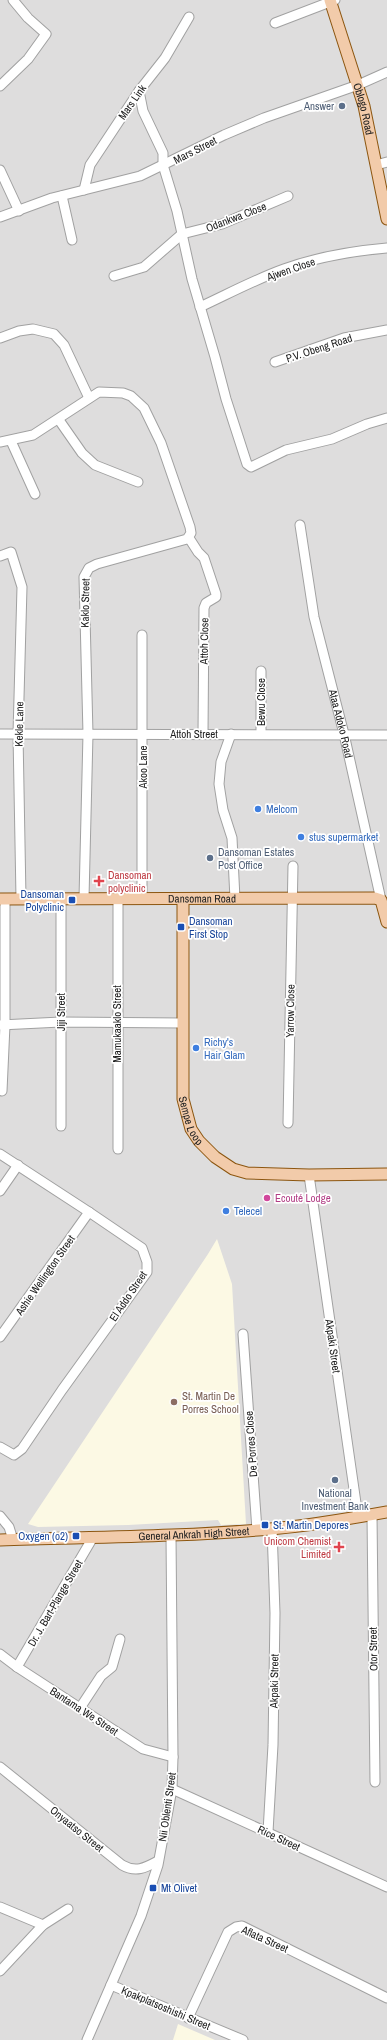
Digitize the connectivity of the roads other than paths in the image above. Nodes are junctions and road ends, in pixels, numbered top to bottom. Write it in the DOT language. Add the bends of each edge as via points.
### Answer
graph roads {
  1 [pos="13,0"];
  2 [pos="332,1"];
  3 [pos="189,17"];
  4 [pos="276,23"];
  5 [pos="387,72"];
  6 [pos="358,85"];
  7 [pos="0,86"];
  8 [pos="139,91"];
  9 [pos="382,164"];
  10 [pos="163,165"];
  11 [pos="0,170"];
  12 [pos="84,190"];
  13 [pos="62,196"];
  14 [pos="288,196"];
  15 [pos="19,211"];
  16 [pos="0,217"];
  17 [pos="387,219"];
  18 [pos="182,234"];
  19 [pos="72,240"];
  20 [pos="387,248"];
  21 [pos="114,276"];
  22 [pos="200,307"];
  23 [pos="387,330"];
  24 [pos="0,338"];
  25 [pos="276,362"];
  26 [pos="89,398"];
  27 [pos="387,418"];
  28 [pos="59,420"];
  29 [pos="11,441"];
  30 [pos="0,442"];
  31 [pos="138,482"];
  32 [pos="35,494"];
  33 [pos="300,525"];
  34 [pos="189,538"];
  35 [pos="0,556"];
  36 [pos="142,635"];
  37 [pos="261,671"];
  38 [pos="0,734"];
  39 [pos="18,734"];
  40 [pos="88,734"];
  41 [pos="143,734"];
  42 [pos="203,734"];
  43 [pos="231,734"];
  44 [pos="261,734"];
  45 [pos="344,734"];
  46 [pos="387,735"];
  47 [pos="293,866"];
  48 [pos="21,898"];
  49 [pos="61,898"];
  50 [pos="84,898"];
  51 [pos="118,898"];
  52 [pos="142,898"];
  53 [pos="2,899"];
  54 [pos="235,899"];
  55 [pos="291,899"];
  56 [pos="183,900"];
  57 [pos="380,900"];
  58 [pos="387,922"];
  59 [pos="61,1022"];
  60 [pos="182,1023"];
  61 [pos="117,1024"];
  62 [pos="2,1025"];
  63 [pos="2,1091"];
  64 [pos="288,1123"];
  65 [pos="61,1126"];
  66 [pos="118,1149"];
  67 [pos="0,1154"];
  68 [pos="18,1165"];
  69 [pos="387,1174"];
  70 [pos="309,1175"];
  71 [pos="0,1191"];
  72 [pos="89,1212"];
  73 [pos="243,1334"];
  74 [pos="0,1337"];
  75 [pos="0,1447"];
  76 [pos="387,1512"];
  77 [pos="372,1515"];
  78 [pos="0,1516"];
  79 [pos="358,1517"];
  80 [pos="272,1529"];
  81 [pos="258,1530"];
  82 [pos="171,1536"];
  83 [pos="92,1539"];
  84 [pos="0,1540"];
  85 [pos="13,1540"];
  86 [pos="120,1639"];
  87 [pos="0,1654"];
  88 [pos="17,1667"];
  89 [pos="80,1708"];
  90 [pos="173,1757"];
  91 [pos="0,1767"];
  92 [pos="375,1782"];
  93 [pos="172,1789"];
  94 [pos="268,1832"];
  95 [pos="158,1861"];
  96 [pos="387,1887"];
  97 [pos="0,1907"];
  98 [pos="68,1909"];
  99 [pos="43,1926"];
  100 [pos="0,1971"];
  101 [pos="112,1985"];
  102 [pos="387,1998"];
  103 [pos="188,2018"];
  104 [pos="87,2040"];
  105 [pos="243,2040"];
  1 -- 7 [label="street" via="46,34 28,59"];
  2 -- 4 [label="street"];
  2 -- 6 [label="main road, Oblogo Road"];
  3 -- 8 [label="street, Mars Link" via="165,58"];
  5 -- 6 [label="street, Mars Street"];
  6 -- 9 [label="main road, Oblogo Road"];
  6 -- 10 [label="street, Mars Street" via="264,118"];
  8 -- 10 [label="street" via="143,111 163,153"];
  8 -- 12 [label="street, Mars Link" via="90,164"];
  9 -- 17 [label="main road, Oblogo Road"];
  10 -- 12 [label="street, Mars Street" via="140,176"];
  10 -- 18 [label="street" via="178,211"];
  11 -- 15 [label="street"];
  12 -- 13 [label="street, Mars Street"];
  13 -- 15 [label="street, Mars Street"];
  13 -- 19 [label="street"];
  14 -- 18 [label="street, Odankwa Close" via="222,224"];
  15 -- 16 [label="street, Mars Street"];
  18 -- 21 [label="street" via="144,267"];
  18 -- 22 [label="street"];
  20 -- 22 [label="street, Ajwen Close" via="309,261 284,269"];
  22 -- 27 [label="street" via="238,438 247,464 252,467 286,450 332,439"];
  23 -- 25 [label="street, P.V. Obeng Road" via="344,338"];
  24 -- 26 [label="street" via="33,329 54,334 64,345"];
  26 -- 28 [label="street"];
  26 -- 34 [label="street" via="99,392 123,393 138,400 144,408 170,467 190,527"];
  28 -- 29 [label="street" via="33,435"];
  28 -- 31 [label="street" via="91,462"];
  29 -- 30 [label="street"];
  29 -- 32 [label="street"];
  33 -- 45 [label="street, Ataa Adoko Road" via="314,617"];
  34 -- 40 [label="street, Kaklo Street" via="97,564 89,568 84,577"];
  34 -- 42 [label="street, Attoh Close" via="204,558 216,594 204,608"];
  35 -- 39 [label="street, Kekle Lane" via="11,552 22,587"];
  36 -- 41 [label="street, Akoo Lane"];
  37 -- 44 [label="street, Bewu Close"];
  38 -- 39 [label="street, Attoh Street"];
  39 -- 40 [label="street, Attoh Street"];
  39 -- 48 [label="street, Kekle Lane"];
  40 -- 41 [label="street, Attoh Street"];
  40 -- 50 [label="street, Kaklo Street"];
  41 -- 42 [label="street, Attoh Street"];
  41 -- 52 [label="street, Akoo Lane"];
  42 -- 43 [label="street, Attoh Street"];
  43 -- 44 [label="street, Attoh Street"];
  43 -- 54 [label="street" via="221,762 219,784 223,810 232,838"];
  44 -- 45 [label="street, Attoh Street"];
  45 -- 46 [label="street, Attoh Street"];
  45 -- 57 [label="street, Ataa Adoko Road"];
  47 -- 55 [label="street, Yarrow Close"];
  48 -- 49 [label="main road, Dansoman Road"];
  48 -- 53 [label="main road, Dansoman Road"];
  49 -- 50 [label="main road, Dansoman Road"];
  49 -- 59 [label="street, Jiji Street"];
  50 -- 51 [label="main road, Dansoman Road"];
  51 -- 52 [label="main road, Dansoman Road"];
  51 -- 61 [label="street, Mamukaaklo Street"];
  52 -- 56 [label="main road, Dansoman Road"];
  53 -- 62 [label="street"];
  54 -- 55 [label="main road, Dansoman Road"];
  54 -- 56 [label="main road, Dansoman Road"];
  55 -- 57 [label="main road, Dansoman Road"];
  55 -- 64 [label="street, Yarrow Close"];
  56 -- 60 [label="main road, Sempe Loop"];
  57 -- 58 [label="main road, Ataa Adoko Road"];
  59 -- 61 [label="street"];
  59 -- 62 [label="street"];
  59 -- 65 [label="street, Jiji Street"];
  60 -- 61 [label="street"];
  60 -- 70 [label="main road, Sempe Loop" via="183,1099 191,1129 198,1141 233,1170 247,1173"];
  61 -- 66 [label="street, Mamukaaklo Street"];
  62 -- 63 [label="street"];
  67 -- 68 [label="street, El Addo Street"];
  68 -- 71 [label="street"];
  68 -- 72 [label="street, El Addo Street"];
  69 -- 70 [label="main road, Sempe Loop"];
  70 -- 79 [label="street, Akpaki Street"];
  72 -- 74 [label="street, Ashie Wellington Street"];
  72 -- 75 [label="street, El Addo Street" via="142,1248 147,1262 147,1272 22,1449 14,1455"];
  73 -- 81 [label="street, De Porres Close"];
  76 -- 77 [label="main road, General Ankrah High Street"];
  77 -- 79 [label="main road, General Ankrah High Street"];
  77 -- 92 [label="street, Otor Street"];
  78 -- 85 [label="street" via="9,1526"];
  79 -- 80 [label="main road, General Ankrah High Street"];
  80 -- 81 [label="main road, General Ankrah High Street"];
  80 -- 94 [label="street, Akpaki Street" via="276,1613"];
  81 -- 82 [label="main road, General Ankrah High Street"];
  82 -- 83 [label="main road, General Ankrah High Street"];
  82 -- 90 [label="street, Nii Oblenti Street"];
  83 -- 85 [label="main road, General Ankrah High Street"];
  83 -- 88 [label="street, Dr. J. Bart-Plange Street"];
  84 -- 85 [label="main road, General Ankrah High Street"];
  86 -- 89 [label="street" via="112,1667 101,1676"];
  87 -- 88 [label="street, Bantama We Street"];
  88 -- 89 [label="street, Bantama We Street"];
  89 -- 90 [label="street, Bantama We Street" via="143,1749"];
  90 -- 93 [label="street, Nii Oblenti Street"];
  91 -- 95 [label="street, Onyaatso Street" via="130,1870 145,1868"];
  93 -- 94 [label="street, Rice Street"];
  93 -- 95 [label="street, Nii Oblenti Street"];
  94 -- 96 [label="street, Rice Street"];
  95 -- 101 [label="street, Nii Oblenti Street" via="141,1916"];
  97 -- 99 [label="street"];
  98 -- 99 [label="street"];
  99 -- 100 [label="street"];
  101 -- 103 [label="street, Kpakplatsoshishi Street"];
  101 -- 104 [label="street, Nii Oblenti Street"];
  102 -- 103 [label="street, Aflata Street" via="242,1926 236,1926 228,1932"];
  103 -- 105 [label="street, Kpakplatsoshishi Street"];
}
